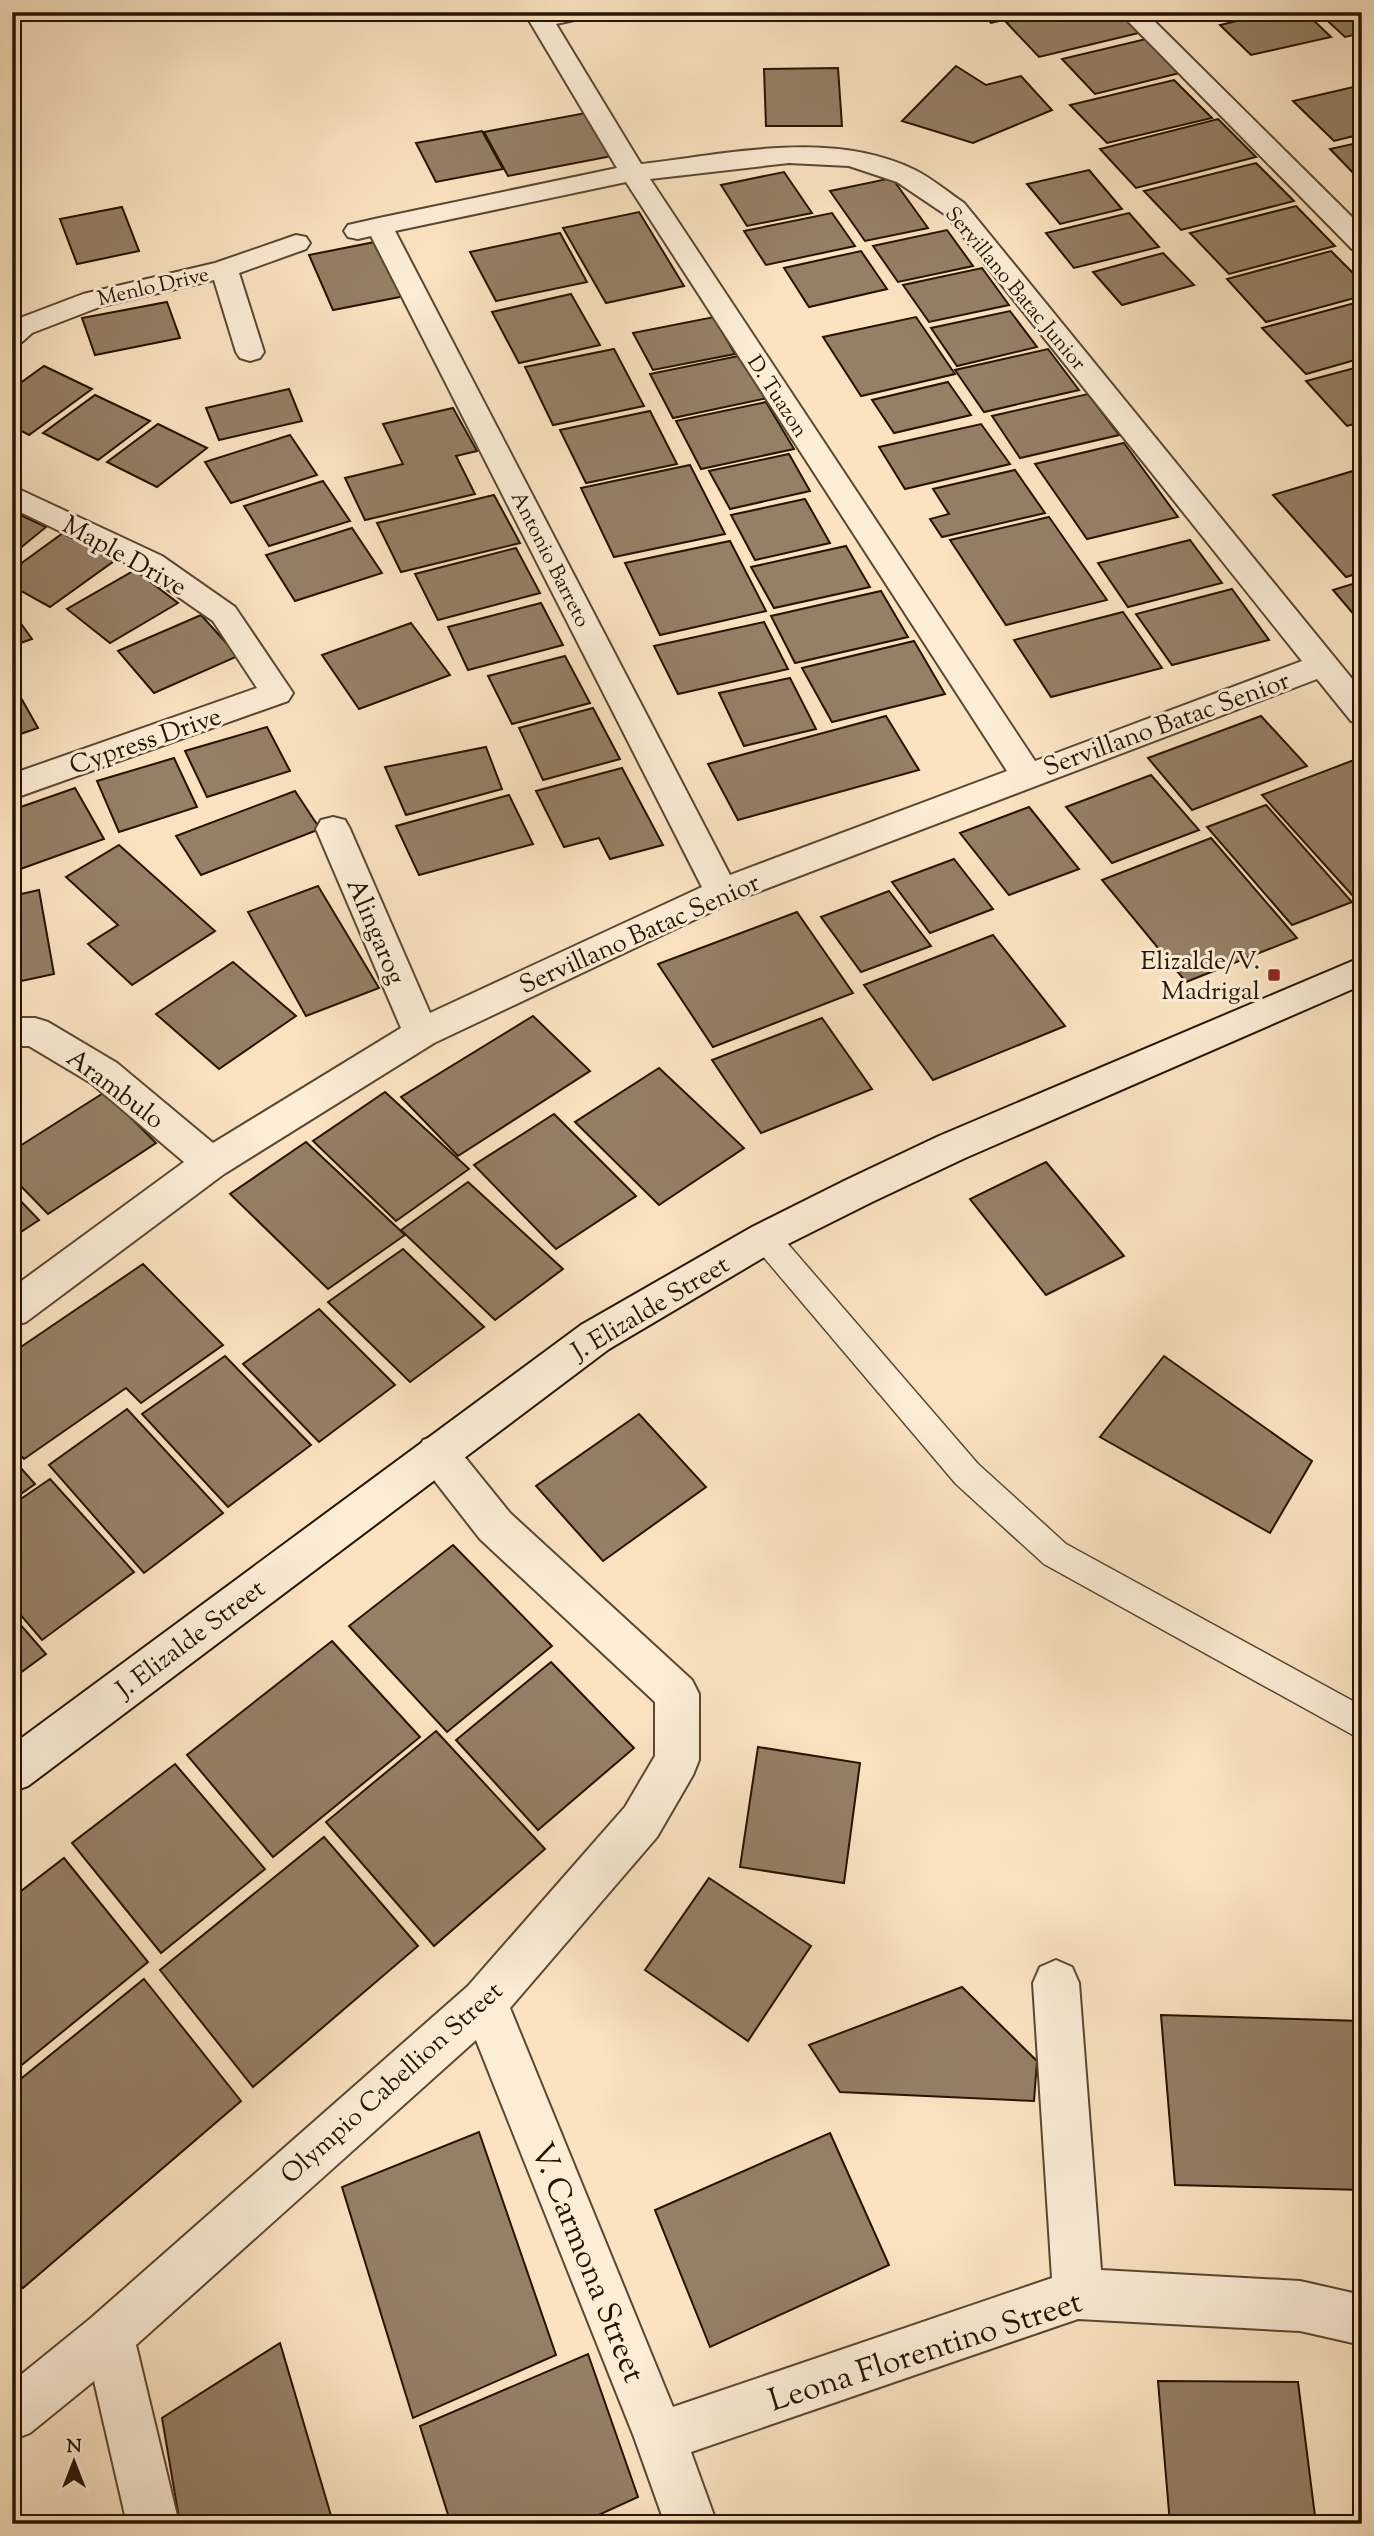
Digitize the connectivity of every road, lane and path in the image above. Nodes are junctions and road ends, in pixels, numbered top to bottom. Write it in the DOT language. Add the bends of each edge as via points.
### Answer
graph roads {
  1 [pos="579,12"];
  2 [pos="1131,12"];
  3 [pos="540,16"];
  4 [pos="633,173"];
  5 [pos="369,229"];
  6 [pos="296,243"];
  7 [pos="1362,243"];
  8 [pos="224,269"];
  9 [pos="12,336"];
  10 [pos="250,352"];
  11 [pos="12,496"];
  12 [pos="1322,665"];
  13 [pos="277,693"];
  14 [pos="1362,713"];
  15 [pos="1027,775"];
  16 [pos="12,787"];
  17 [pos="333,829"];
  18 [pos="722,892"];
  19 [pos="1362,970"];
  20 [pos="12,1032"];
  21 [pos="421,1033"];
  22 [pos="211,1163"];
  23 [pos="765,1238"];
  24 [pos="12,1310"];
  25 [pos="437,1453"];
  26 [pos="1362,1724"];
  27 [pos="12,1771"];
  28 [pos="1056,1983"];
  29 [pos="484,2002"];
  30 [pos="1078,2294"];
  31 [pos="1362,2320"];
  32 [pos="109,2336"];
  33 [pos="12,2415"];
  34 [pos="660,2437"];
  35 [pos="153,2524"];
  36 [pos="691,2524"];
  1 -- 3 [label="street"];
  2 -- 7 [label="street"];
  3 -- 4 [label="street, D. Tuazon"];
  4 -- 5 [label="street, Servillano Batac Junior"];
  4 -- 12 [label="street, Servillano Batac Junior" via="789,155 852,158 906,176 956,209"];
  4 -- 15 [label="street, D. Tuazon"];
  5 -- 18 [label="street, Antonio Barreto"];
  6 -- 8 [label="street, Menlo Drive"];
  8 -- 9 [label="street, Menlo Drive" via="93,300 22,327"];
  8 -- 10 [label="street"];
  11 -- 13 [label="street, Maple Drive" via="151,563 224,614"];
  12 -- 14 [label="street, Servillano Batac Junior"];
  12 -- 15 [label="street, Servillano Batac Senior"];
  13 -- 16 [label="street, Cypress Drive"];
  15 -- 18 [label="street, Servillano Batac Senior"];
  17 -- 21 [label="street, Alingarog"];
  18 -- 21 [label="street, Servillano Batac Senior"];
  19 -- 23 [label="street, J. Elizalde Street" via="952,1147"];
  20 -- 22 [label="street, Arambulo" via="35,1032 104,1073"];
  21 -- 22 [label="street, Servillano Batac Senior"];
  22 -- 24 [label="street, Servillano Batac Senior"];
  23 -- 25 [label="street, J. Elizalde Street" via="595,1337"];
  23 -- 26 [label="lane" via="967,1474 1055,1554"];
  25 -- 27 [label="street, J. Elizalde Street"];
  25 -- 29 [label="street, Olympio Cabellion Street" via="495,1526 677,1694 677,1760 641,1822"];
  28 -- 30 [label="street"];
  29 -- 32 [label="street, Olympio Cabellion Street"];
  29 -- 34 [label="street, V. Carmona Street"];
  30 -- 31 [label="street, Leona Florentino Street" via="1300,2306"];
  30 -- 34 [label="street, Leona Florentino Street"];
  32 -- 33 [label="street, Olympio Cabellion Street"];
  32 -- 35 [label="street"];
  34 -- 36 [label="street, V. Carmona Street"];
}
